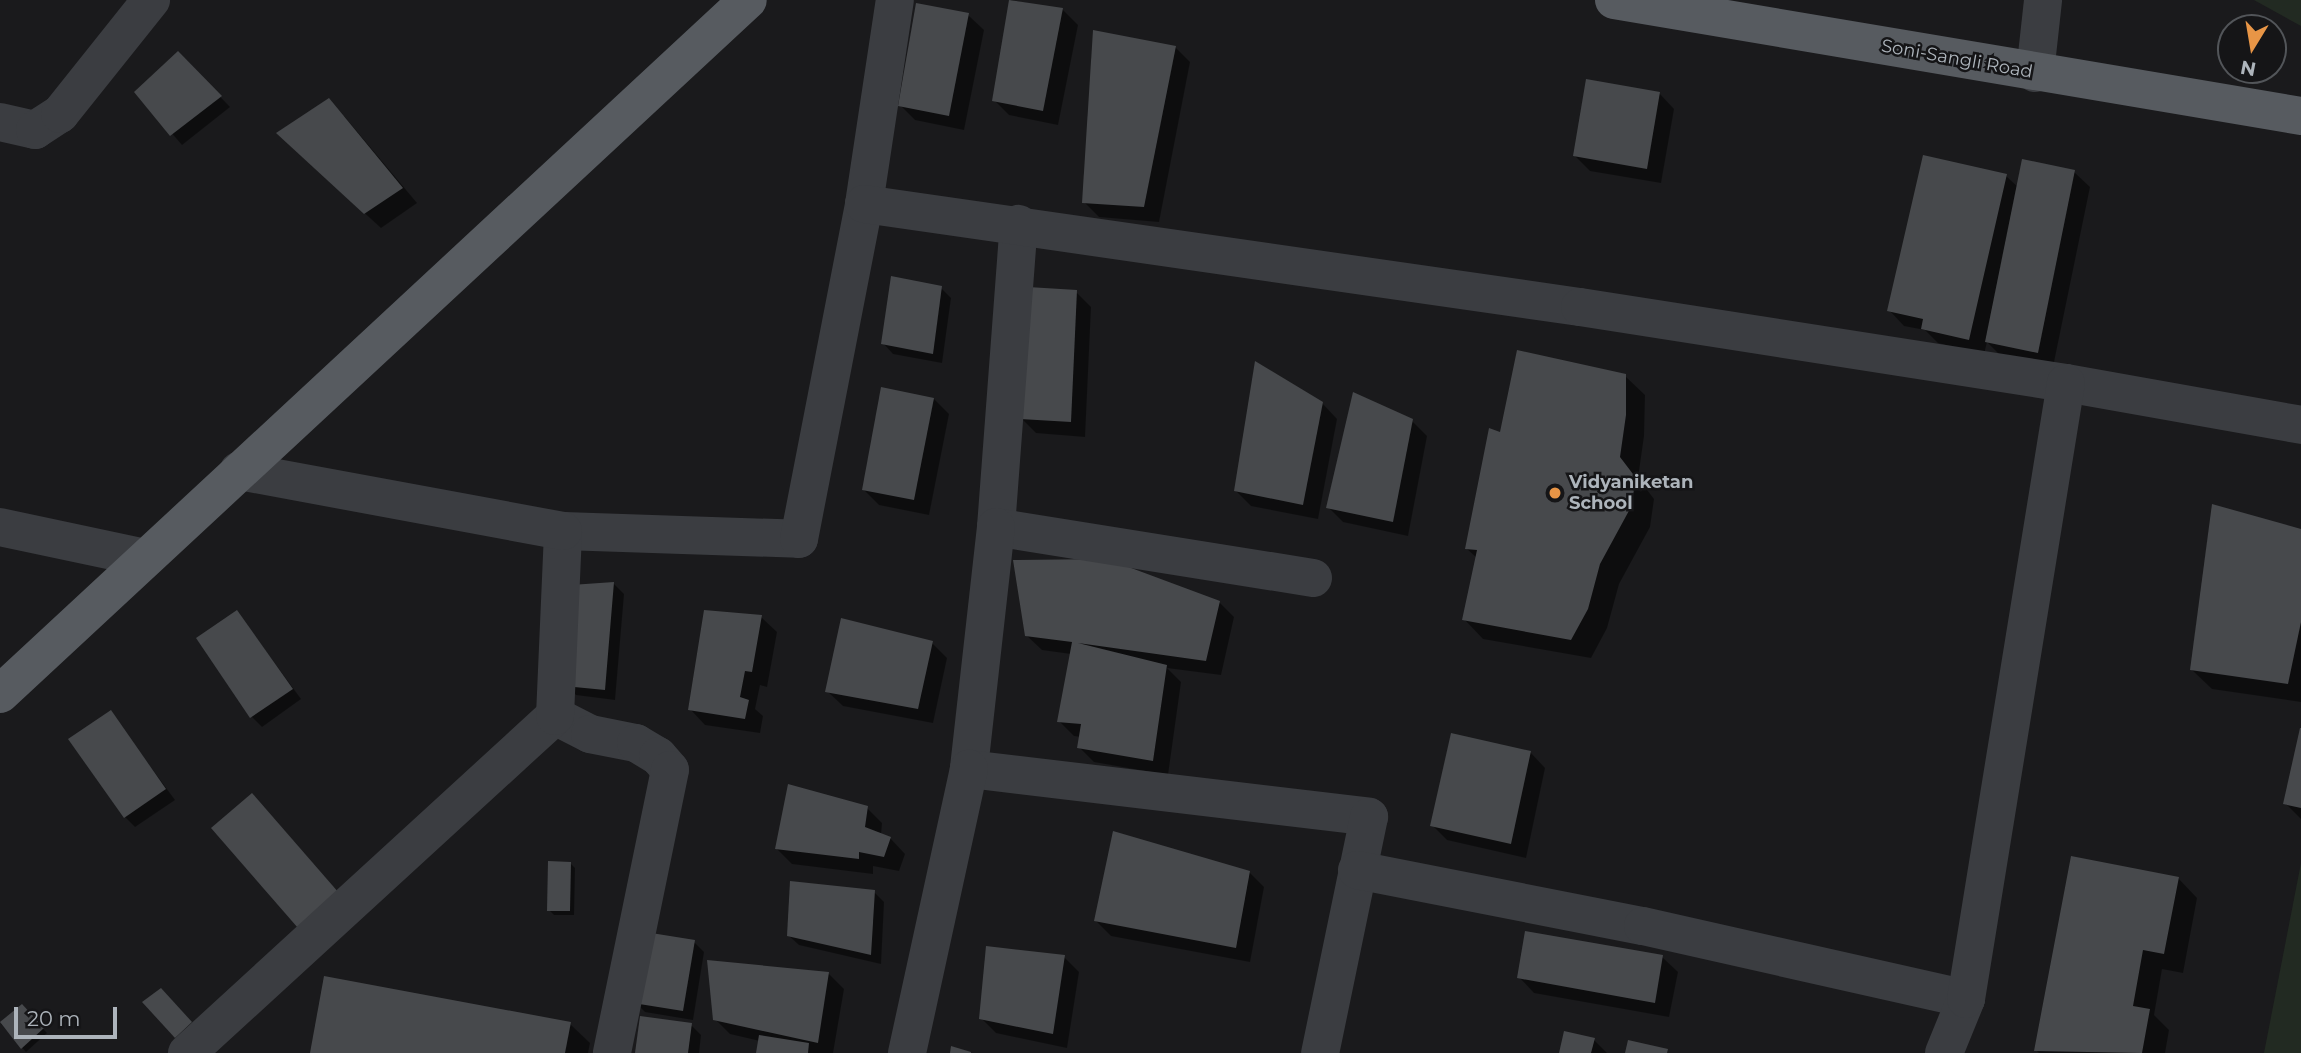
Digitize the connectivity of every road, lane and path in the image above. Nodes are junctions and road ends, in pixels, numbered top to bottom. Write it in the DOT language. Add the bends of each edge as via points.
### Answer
graph roads {
  1 [pos="151,0"];
  2 [pos="748,0"];
  3 [pos="895,0"];
  4 [pos="1614,0"];
  5 [pos="2043,0"];
  6 [pos="2035,73"];
  7 [pos="2301,116"];
  8 [pos="0,121"];
  9 [pos="864,204"];
  10 [pos="1018,224"];
  11 [pos="2066,383"];
  12 [pos="2301,425"];
  13 [pos="239,471"];
  14 [pos="0,527"];
  15 [pos="996,527"];
  16 [pos="563,531"];
  17 [pos="146,558"];
  18 [pos="1313,579"];
  19 [pos="0,694"];
  20 [pos="555,716"];
  21 [pos="969,769"];
  22 [pos="1357,870"];
  23 [pos="1966,999"];
  24 [pos="187,1053"];
  25 [pos="612,1053"];
  26 [pos="907,1053"];
  27 [pos="1321,1053"];
  28 [pos="1947,1053"];
  1 -- 8 [label="street" via="60,114 34,130"];
  2 -- 13 [label="main road"];
  3 -- 9 [label="street"];
  4 -- 6 [label="main road, Soni-Sangli Road"];
  5 -- 6 [label="street"];
  6 -- 7 [label="main road, Soni-Sangli Road"];
  9 -- 10 [label="street"];
  9 -- 16 [label="street" via="799,539"];
  10 -- 11 [label="street"];
  10 -- 15 [label="street"];
  11 -- 12 [label="street"];
  11 -- 23 [label="street"];
  13 -- 16 [label="street"];
  13 -- 17 [label="main road"];
  14 -- 17 [label="street"];
  15 -- 18 [label="street"];
  15 -- 21 [label="street"];
  16 -- 20 [label="street"];
  17 -- 19 [label="main road"];
  20 -- 24 [label="street"];
  20 -- 25 [label="street" via="590,734 636,743 658,756 670,770"];
  21 -- 22 [label="street" via="1370,817"];
  21 -- 26 [label="street"];
  22 -- 23 [label="street" via="1643,926"];
  22 -- 27 [label="street"];
  23 -- 28 [label="street"];
}
